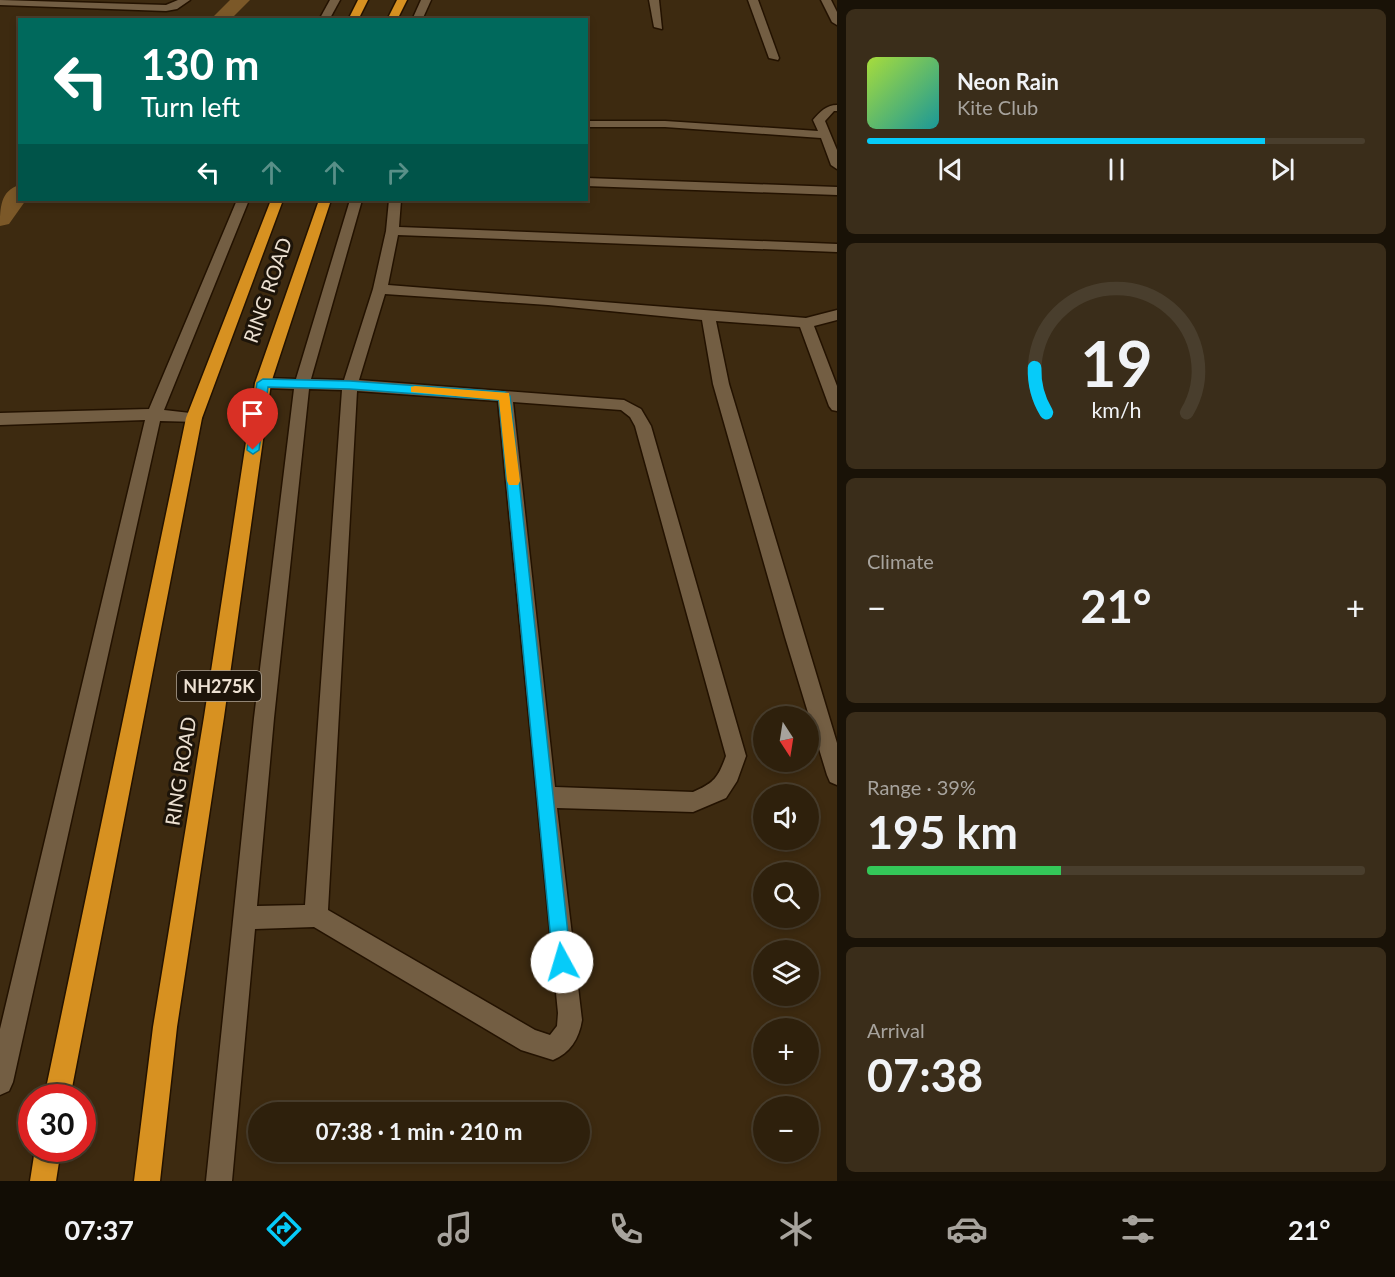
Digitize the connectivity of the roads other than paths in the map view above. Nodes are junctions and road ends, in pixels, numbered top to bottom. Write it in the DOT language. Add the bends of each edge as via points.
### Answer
graph roads {
  1 [pos="185,0"];
  2 [pos="335,0"];
  3 [pos="363,0"];
  4 [pos="402,0"];
  5 [pos="426,0"];
  6 [pos="654,0"];
  7 [pos="753,0"];
  8 [pos="826,0"];
  9 [pos="0,2"];
  10 [pos="325,18"];
  11 [pos="354,18"];
  12 [pos="393,18"];
  13 [pos="418,18"];
  14 [pos="837,22"];
  15 [pos="659,27"];
  16 [pos="774,58"];
  17 [pos="837,108"];
  18 [pos="588,124"];
  19 [pos="825,135"];
  20 [pos="837,165"];
  21 [pos="588,182"];
  22 [pos="837,191"];
  23 [pos="243,201"];
  24 [pos="277,201"];
  25 [pos="325,201"];
  26 [pos="356,201"];
  27 [pos="395,201"];
  28 [pos="392,231"];
  29 [pos="837,248"];
  30 [pos="380,289"];
  31 [pos="837,315"];
  32 [pos="708,316"];
  33 [pos="806,323"];
  34 [pos="263,383"];
  35 [pos="302,384"];
  36 [pos="350,385"];
  37 [pos="505,396"];
  38 [pos="837,406"];
  39 [pos="154,415"];
  40 [pos="194,418"];
  41 [pos="0,419"];
  42 [pos="837,775"];
  43 [pos="546,797"];
  44 [pos="316,916"];
  45 [pos="246,918"];
  46 [pos="0,1082"];
  47 [pos="60,1084"];
  48 [pos="46,1162"];
  49 [pos="43,1181"];
  50 [pos="147,1181"];
  51 [pos="219,1181"];
  1 -- 9 [label="street" via="174,8"];
  2 -- 10 [label="street"];
  3 -- 11 [label="highway"];
  4 -- 12 [label="highway"];
  5 -- 13 [label="street"];
  6 -- 15 [label="street"];
  7 -- 16 [label="street"];
  8 -- 14 [label="street"];
  17 -- 19 [label="street" via="831,108 819,120"];
  18 -- 19 [label="street" via="664,124"];
  19 -- 20 [label="street"];
  21 -- 22 [label="street"];
  23 -- 39 [label="street"];
  24 -- 40 [label="highway, RING ROAD"];
  25 -- 34 [label="highway, RING ROAD / NH275K"];
  26 -- 35 [label="street"];
  27 -- 28 [label="street"];
  28 -- 29 [label="street"];
  28 -- 30 [label="street"];
  30 -- 32 [label="street"];
  30 -- 36 [label="street"];
  31 -- 33 [label="street"];
  32 -- 33 [label="street"];
  32 -- 42 [label="street" via="721,384"];
  33 -- 38 [label="street"];
  34 -- 35 [label="street"];
  34 -- 50 [label="highway, RING ROAD / NH275K" via="165,1027"];
  35 -- 36 [label="street"];
  35 -- 45 [label="street"];
  36 -- 37 [label="street"];
  36 -- 44 [label="street"];
  37 -- 43 [label="street"];
  37 -- 43 [label="street" via="624,405 636,413 643,426 736,756 719,791 693,801"];
  39 -- 40 [label="street"];
  39 -- 41 [label="street"];
  39 -- 46 [label="street"];
  40 -- 47 [label="highway, RING ROAD"];
  43 -- 44 [label="street" via="570,1022 567,1037 553,1048 530,1041"];
  44 -- 45 [label="street"];
  45 -- 51 [label="street"];
  48 -- 49 [label="highway"];
}
